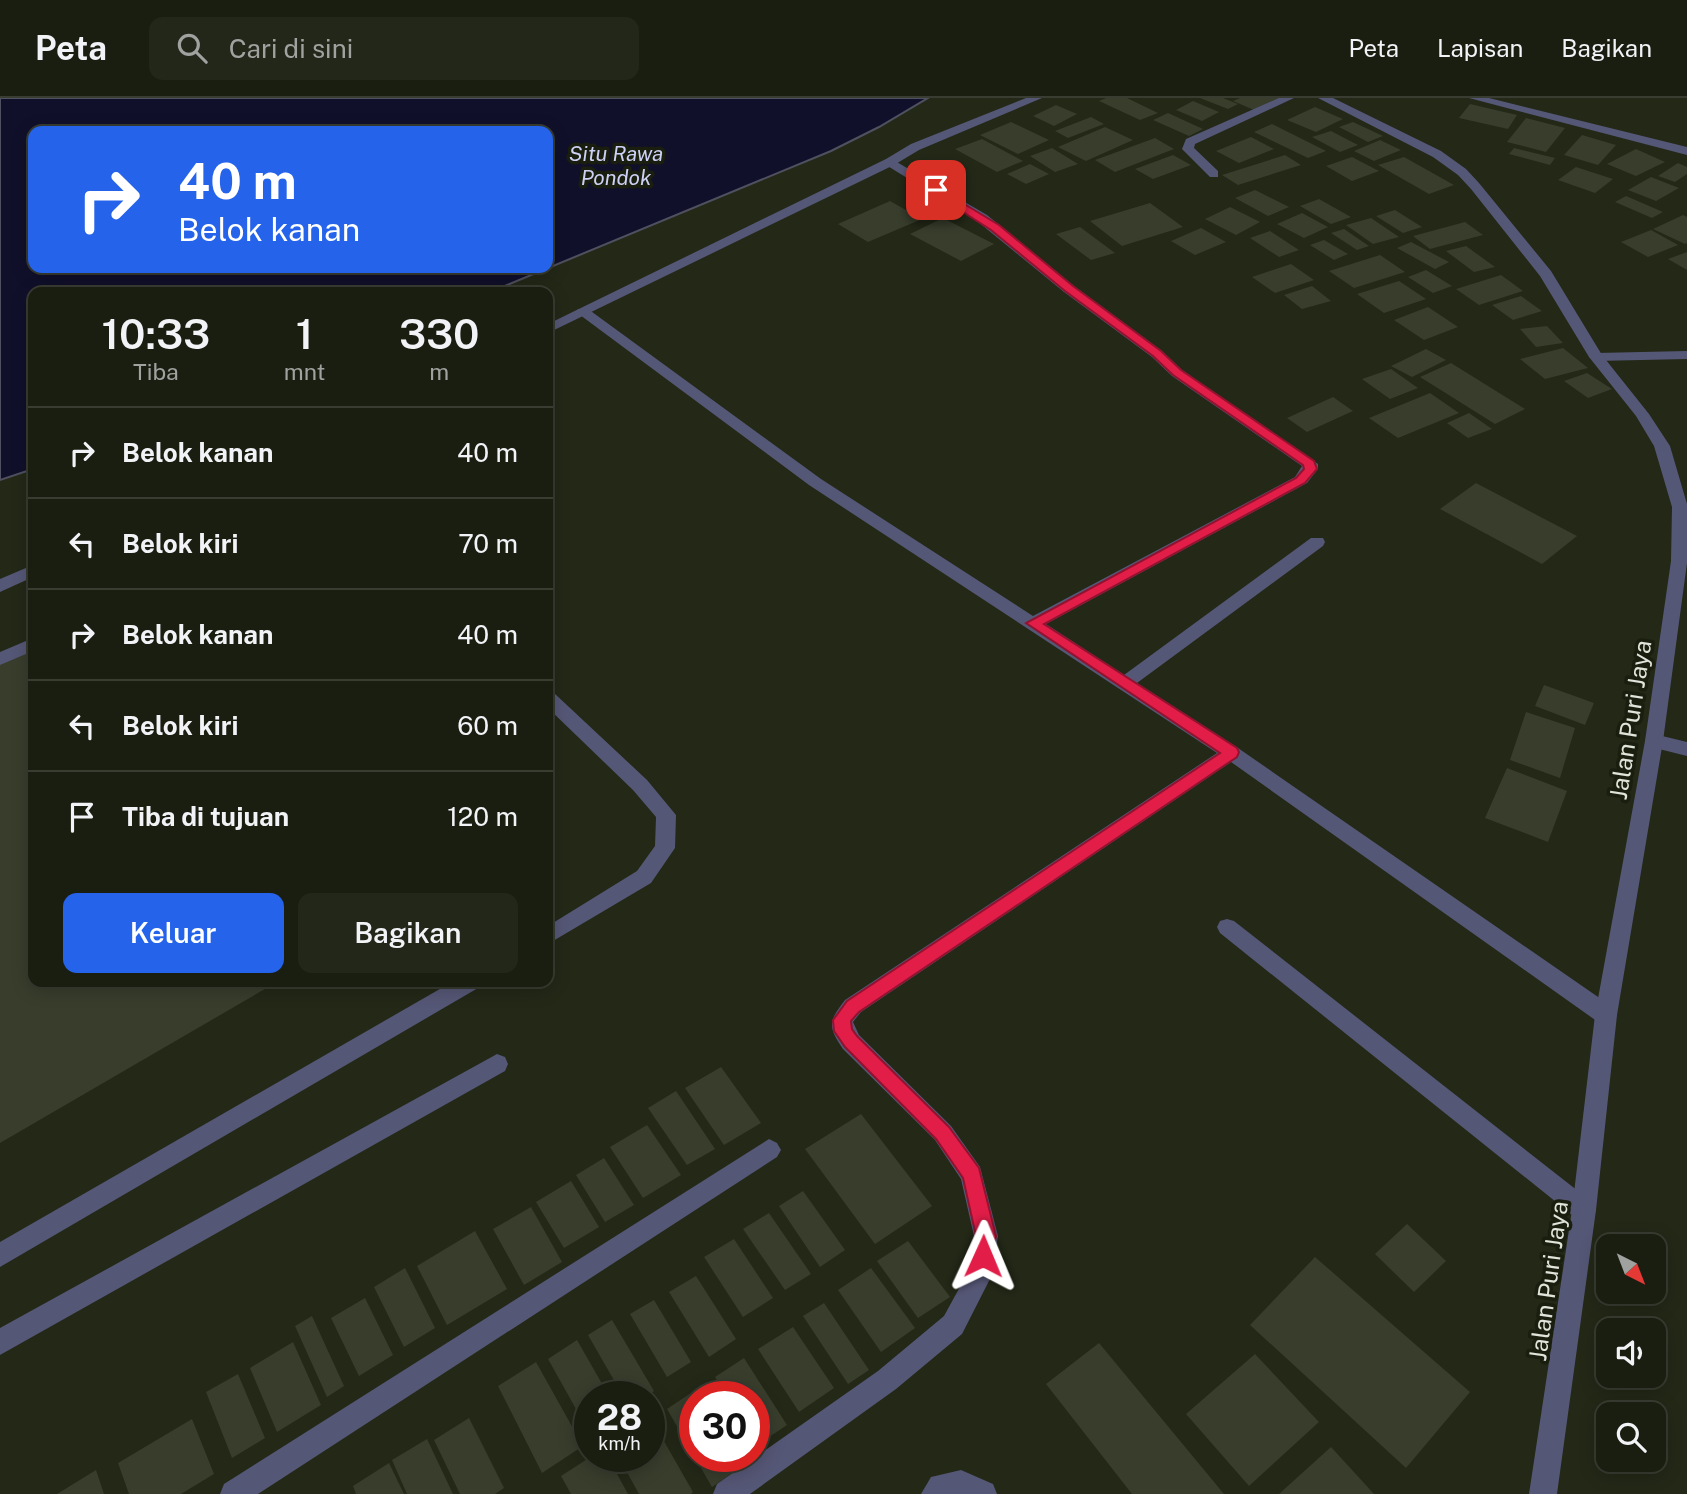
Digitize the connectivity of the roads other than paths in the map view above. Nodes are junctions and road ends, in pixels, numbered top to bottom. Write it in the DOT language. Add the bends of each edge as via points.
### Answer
graph roads {
  1 [pos="1036,98"];
  2 [pos="1289,98"];
  3 [pos="1324,98"];
  4 [pos="1475,98"];
  5 [pos="1687,151"];
  6 [pos="895,159"];
  7 [pos="1214,174"];
  8 [pos="583,312"];
  9 [pos="553,326"];
  10 [pos="1687,355"];
  11 [pos="1597,357"];
  12 [pos="1317,542"];
  13 [pos="28,572"];
  14 [pos="0,586"];
  15 [pos="1034,623"];
  16 [pos="28,646"];
  17 [pos="0,659"];
  18 [pos="1124,684"];
  19 [pos="553,703"];
  20 [pos="1654,741"];
  21 [pos="1687,749"];
  22 [pos="1231,752"];
  23 [pos="1227,927"];
  24 [pos="553,933"];
  25 [pos="461,987"];
  26 [pos="1606,1015"];
  27 [pos="497,1064"];
  28 [pos="769,1150"];
  29 [pos="1584,1210"];
  30 [pos="0,1255"];
  31 [pos="0,1342"];
  32 [pos="234,1494"];
  33 [pos="727,1494"];
  34 [pos="935,1494"];
  35 [pos="983,1494"];
  36 [pos="1543,1494"];
  1 -- 6 [label="street"];
  2 -- 7 [label="street" via="1190,142 1188,149"];
  3 -- 11 [label="street, Jalan Puri Jaya" via="1437,154 1462,172 1546,274"];
  4 -- 5 [label="street"];
  6 -- 8 [label="street"];
  6 -- 15 [label="street" via="982,218 1177,373 1310,464 1301,480"];
  8 -- 9 [label="street"];
  8 -- 15 [label="street" via="815,482"];
  10 -- 11 [label="street"];
  11 -- 20 [label="street, Jalan Puri Jaya" via="1662,446 1680,507 1679,561"];
  12 -- 18 [label="street"];
  13 -- 14 [label="street"];
  15 -- 18 [label="street"];
  16 -- 17 [label="street"];
  18 -- 22 [label="street"];
  19 -- 24 [label="street" via="666,815 665,848 644,877"];
  20 -- 21 [label="street"];
  20 -- 26 [label="street, Jalan Puri Jaya"];
  22 -- 26 [label="street"];
  22 -- 33 [label="street" via="853,1006 842,1020 851,1042 943,1133 972,1175 986,1236 979,1277 953,1325 887,1380"];
  23 -- 29 [label="street"];
  25 -- 30 [label="street"];
  26 -- 29 [label="street, Jalan Puri Jaya"];
  27 -- 31 [label="street"];
  28 -- 32 [label="street"];
  29 -- 36 [label="street, Jalan Puri Jaya"];
  34 -- 35 [label="street" via="941,1487 961,1483"];
}
